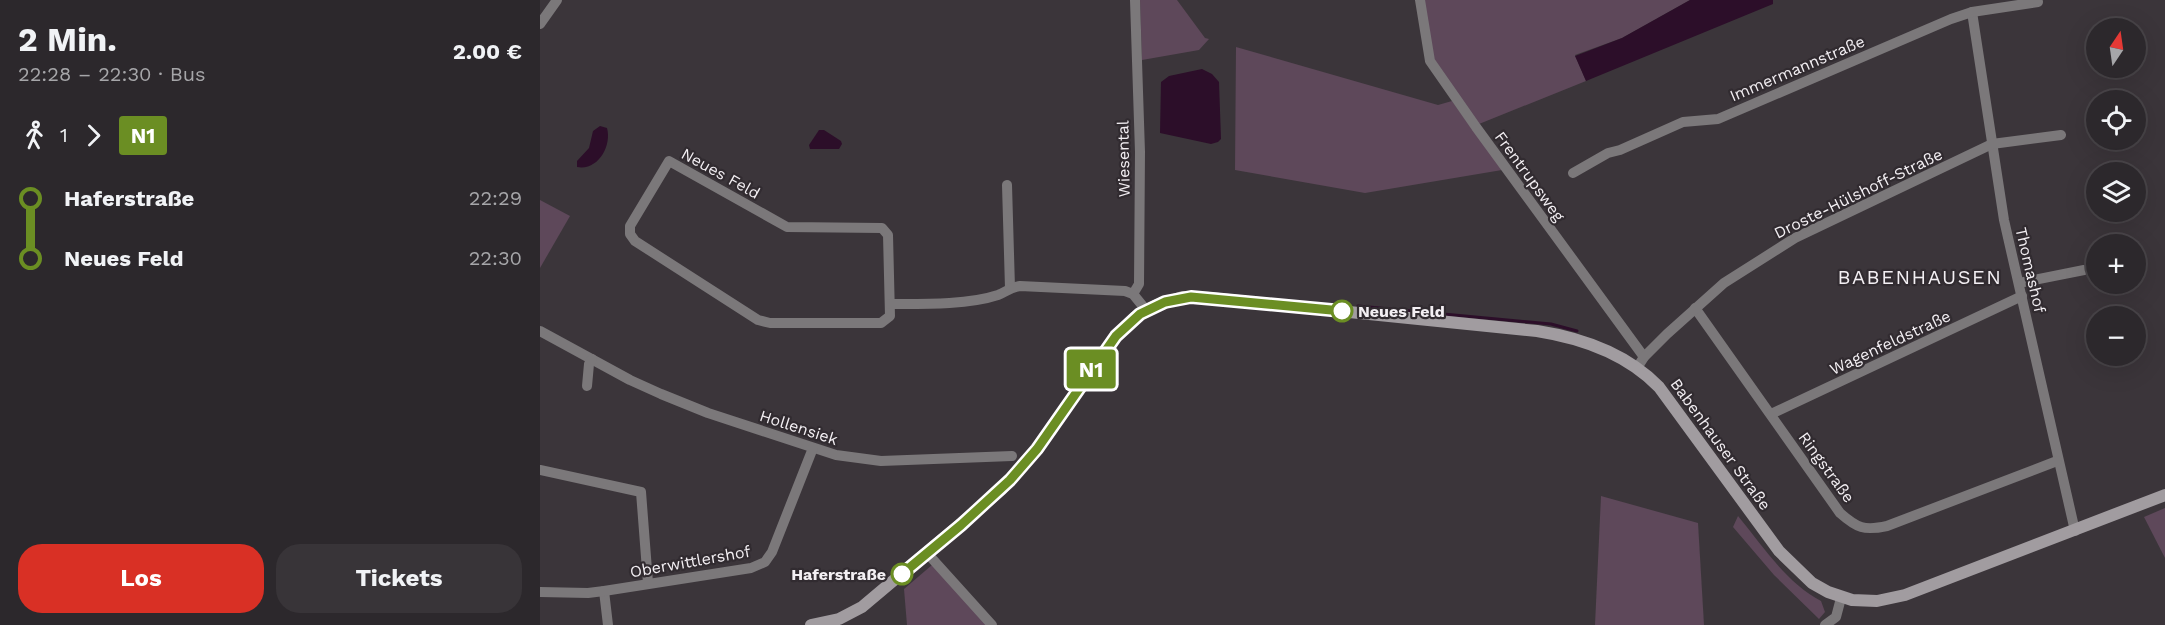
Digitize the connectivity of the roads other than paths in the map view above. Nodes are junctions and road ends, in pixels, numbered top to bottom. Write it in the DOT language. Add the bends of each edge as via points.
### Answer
graph roads {
  1 [pos="557,0"];
  2 [pos="1136,0"];
  3 [pos="1420,0"];
  4 [pos="2038,2"];
  5 [pos="1972,12"];
  6 [pos="540,24"];
  7 [pos="2061,135"];
  8 [pos="1992,144"];
  9 [pos="1573,173"];
  10 [pos="1007,185"];
  11 [pos="2084,270"];
  12 [pos="2019,283"];
  13 [pos="1010,288"];
  14 [pos="1133,294"];
  15 [pos="2022,296"];
  16 [pos="890,304"];
  17 [pos="1695,308"];
  18 [pos="1146,310"];
  19 [pos="540,331"];
  20 [pos="1644,357"];
  21 [pos="592,359"];
  22 [pos="1637,368"];
  23 [pos="587,386"];
  24 [pos="1771,414"];
  25 [pos="813,448"];
  26 [pos="1012,456"];
  27 [pos="2058,461"];
  28 [pos="540,470"];
  29 [pos="2165,495"];
  30 [pos="2074,531"];
  31 [pos="927,553"];
  32 [pos="648,583"];
  33 [pos="604,591"];
  34 [pos="540,592"];
  35 [pos="1841,598"];
  36 [pos="608,625"];
  37 [pos="811,625"];
  38 [pos="992,625"];
  39 [pos="1825,625"];
  1 -- 6 [label="street"];
  2 -- 14 [label="street, Wiesental" via="1139,284"];
  3 -- 20 [label="street, Frentrupsweg" via="1430,61"];
  4 -- 5 [label="street, Immermannstraße"];
  5 -- 8 [label="street, Thomashof"];
  5 -- 9 [label="street, Immermannstraße" via="1718,118 1683,122 1608,153"];
  7 -- 8 [label="street, Droste-Hülshoff-Straße"];
  8 -- 12 [label="street, Thomashof"];
  8 -- 17 [label="street, Droste-Hülshoff-Straße" via="1795,238 1724,283"];
  10 -- 13 [label="street"];
  11 -- 12 [label="street"];
  12 -- 15 [label="street, Thomashof"];
  13 -- 14 [label="street"];
  13 -- 16 [label="street" via="966,300"];
  14 -- 18 [label="street"];
  15 -- 24 [label="street, Wagenfeldstraße"];
  15 -- 27 [label="street, Thomashof"];
  16 -- 16 [label="street, Neues Feld" via="890,316 881,323 758,320 635,241 630,226 669,160 787,227 882,228 888,235"];
  17 -- 20 [label="street, Droste-Hülshoff-Straße"];
  17 -- 24 [label="street, Ringstraße"];
  18 -- 22 [label="main road, Babenhauser Straße" via="1174,299 1199,297 1537,331 1583,341"];
  18 -- 31 [label="main road, Babenhauser Straße" via="1116,336 1037,449 1010,480"];
  19 -- 21 [label="street, Hollensiek"];
  20 -- 22 [label="street, Droste-Hülshoff-Straße"];
  21 -- 23 [label="street"];
  21 -- 25 [label="street, Hollensiek" via="670,398"];
  22 -- 35 [label="main road, Babenhauser Straße" via="1665,393 1779,551 1812,583"];
  24 -- 27 [label="street, Ringstraße" via="1840,513 1860,528 1887,526"];
  25 -- 26 [label="street, Hollensiek" via="873,461"];
  25 -- 32 [label="street, Oberwittlershof" via="765,562 751,568"];
  27 -- 30 [label="street, Thomashof"];
  28 -- 32 [label="street" via="641,492"];
  29 -- 30 [label="main road, Babenhauser Straße"];
  30 -- 35 [label="main road, Babenhauser Straße" via="1905,595 1866,602"];
  31 -- 37 [label="main road, Babenhauser Straße" via="862,607 839,619"];
  31 -- 38 [label="street"];
  32 -- 33 [label="street, Oberwittlershof"];
  33 -- 34 [label="street, Oberwittlershof"];
  33 -- 36 [label="street"];
  35 -- 39 [label="street" via="1836,617"];
}
